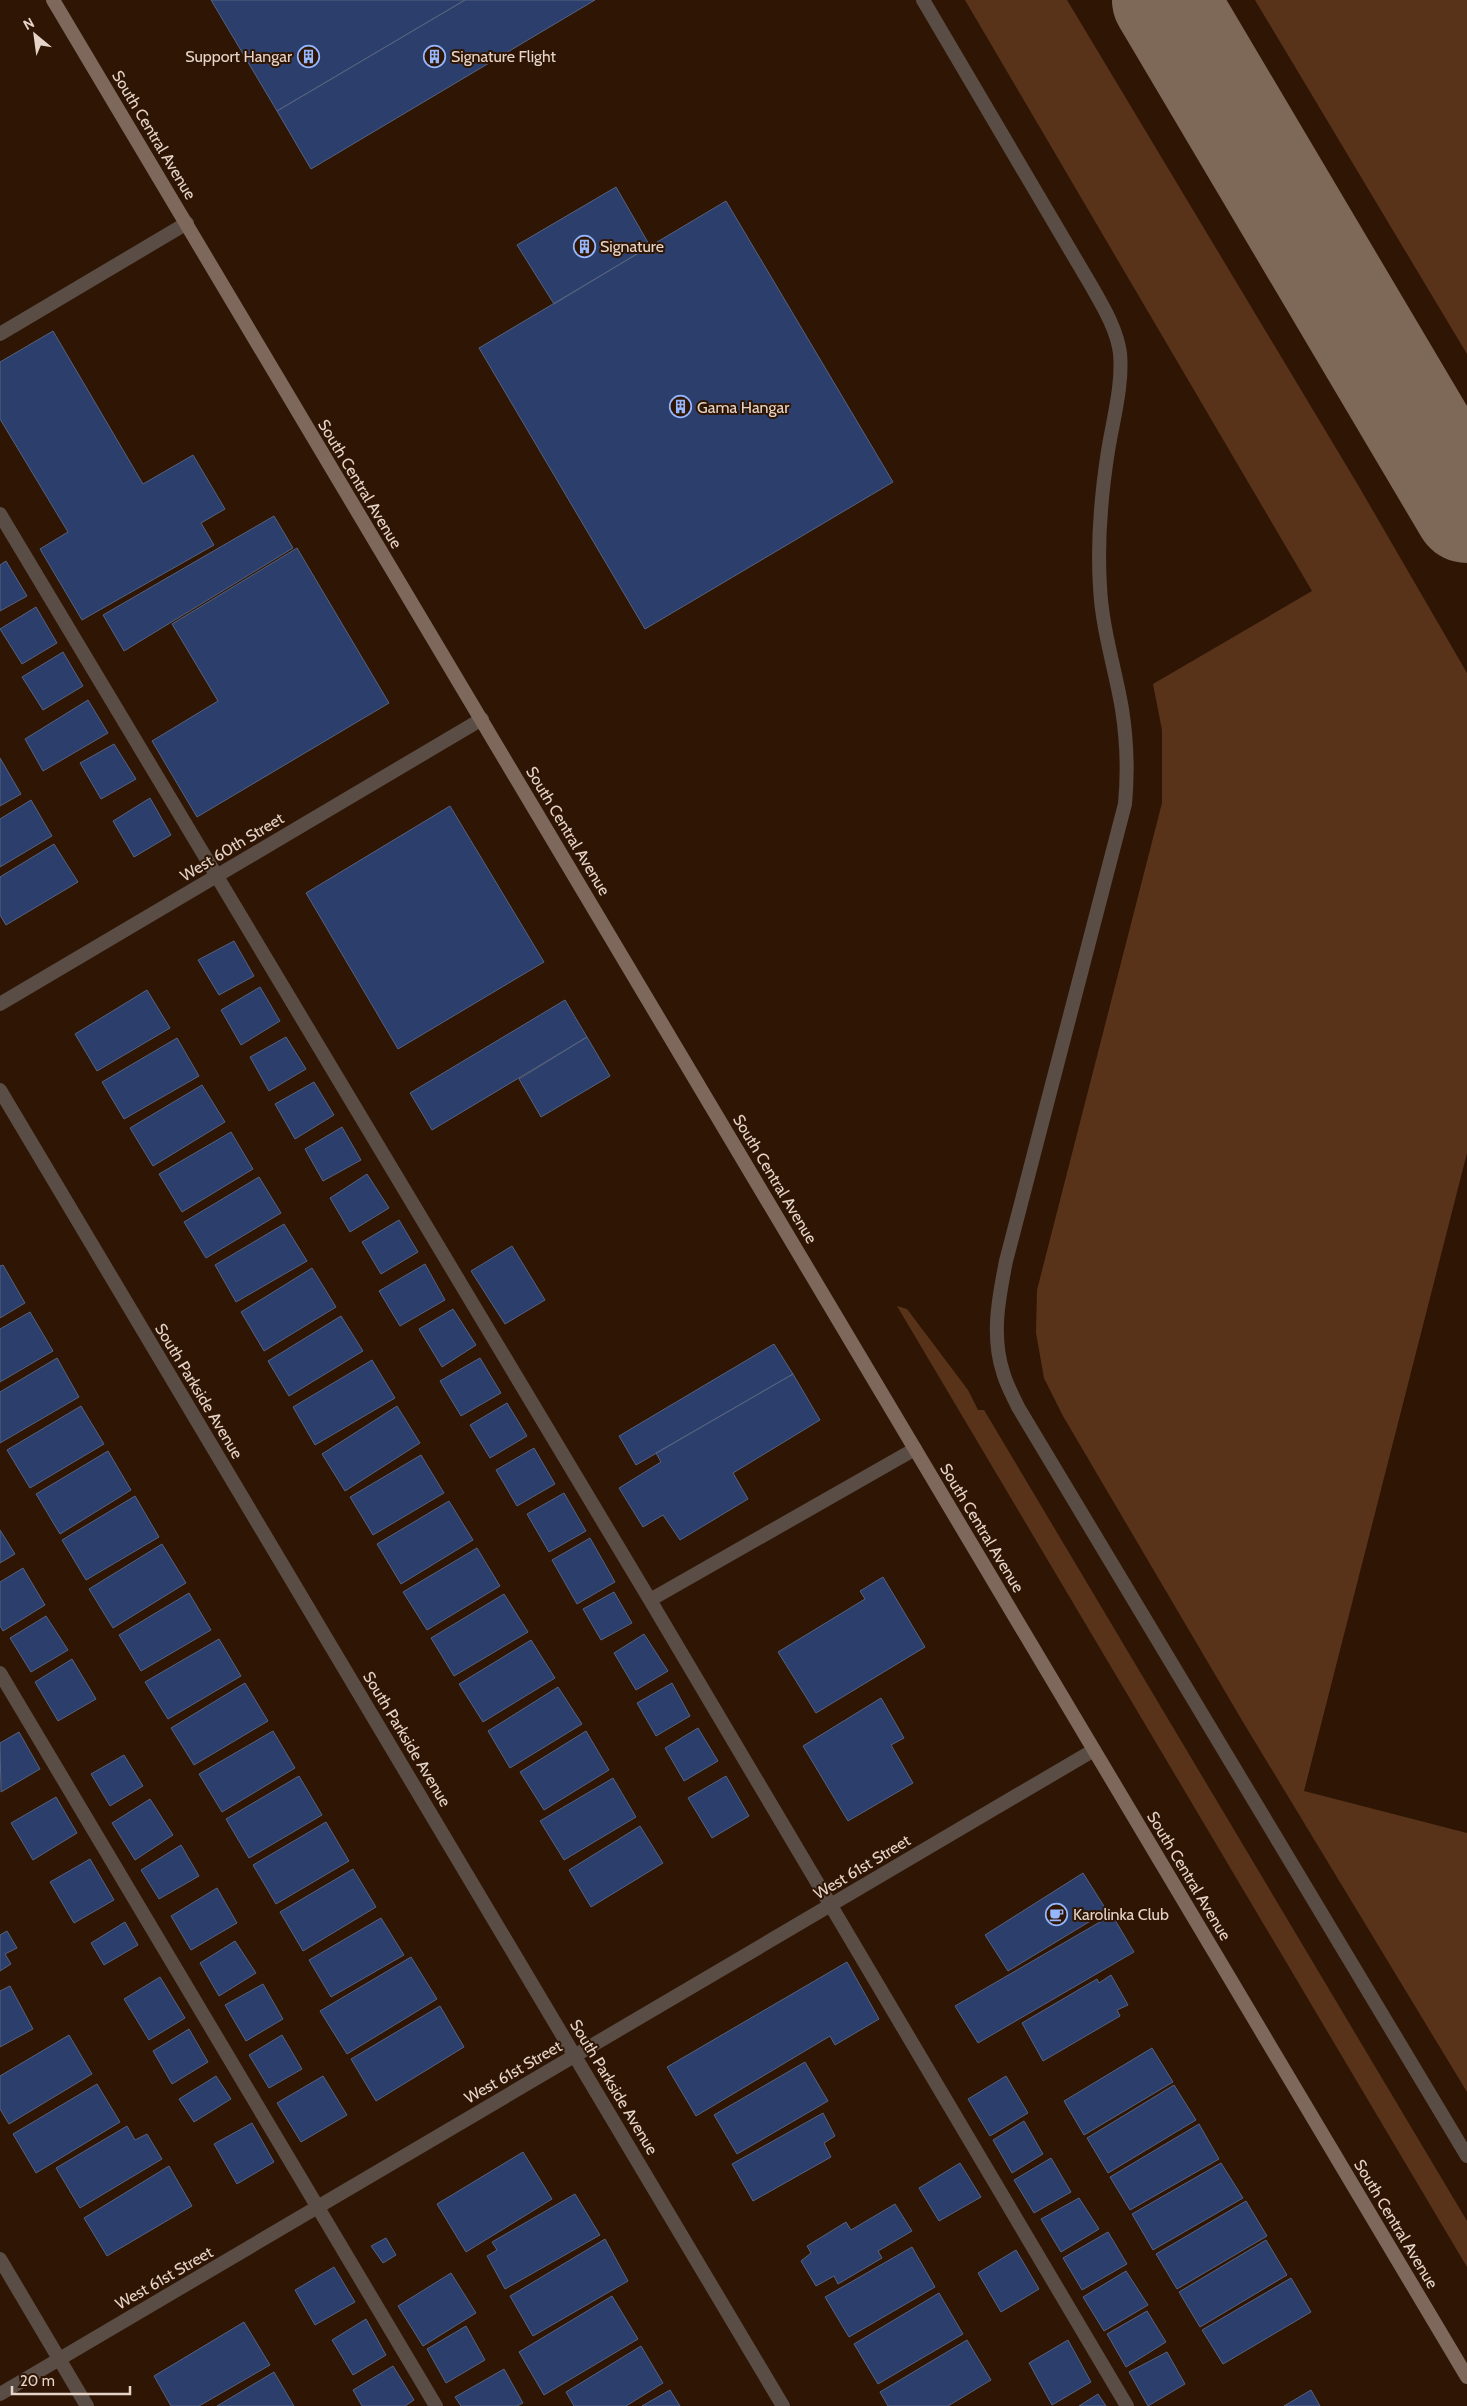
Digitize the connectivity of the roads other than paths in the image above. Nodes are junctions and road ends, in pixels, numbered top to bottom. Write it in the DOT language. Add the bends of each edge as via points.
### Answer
graph roads {
  1 [pos="53,0"];
  2 [pos="923,0"];
  3 [pos="186,223"];
  4 [pos="0,334"];
  5 [pos="0,514"];
  6 [pos="482,719"];
  7 [pos="217,877"];
  8 [pos="0,1004"];
  9 [pos="0,1090"];
  10 [pos="915,1449"];
  11 [pos="650,1600"];
  12 [pos="0,1673"];
  13 [pos="1094,1750"];
  14 [pos="830,1906"];
  15 [pos="575,2056"];
  16 [pos="1467,2156"];
  17 [pos="318,2208"];
  18 [pos="0,2259"];
  19 [pos="59,2359"];
  20 [pos="1467,2377"];
  21 [pos="0,2394"];
  22 [pos="87,2406"];
  23 [pos="436,2406"];
  24 [pos="783,2406"];
  25 [pos="1127,2406"];
  1 -- 3 [label="main road, South Central Avenue"];
  2 -- 16 [label="street" via="1097,295 1116,334 1120,354 1119,383 1100,504 1100,578 1105,630 1126,742 1128,775 1125,804 1006,1261 996,1335 1002,1372 1023,1416"];
  3 -- 4 [label="street"];
  3 -- 6 [label="main road, South Central Avenue"];
  5 -- 7 [label="street"];
  6 -- 7 [label="street, West 60th Street"];
  6 -- 10 [label="main road, South Central Avenue"];
  7 -- 8 [label="street, West 60th Street"];
  7 -- 11 [label="street"];
  9 -- 15 [label="street, South Parkside Avenue"];
  10 -- 11 [label="street"];
  10 -- 13 [label="main road, South Central Avenue"];
  11 -- 14 [label="street"];
  12 -- 17 [label="street"];
  13 -- 14 [label="street, West 61st Street"];
  13 -- 20 [label="main road, South Central Avenue"];
  14 -- 15 [label="street, West 61st Street"];
  14 -- 25 [label="street"];
  15 -- 17 [label="street, West 61st Street"];
  15 -- 24 [label="street, South Parkside Avenue"];
  17 -- 19 [label="street, West 61st Street"];
  17 -- 23 [label="street"];
  18 -- 19 [label="street"];
  19 -- 21 [label="street, West 61st Street"];
  19 -- 22 [label="street"];
}
